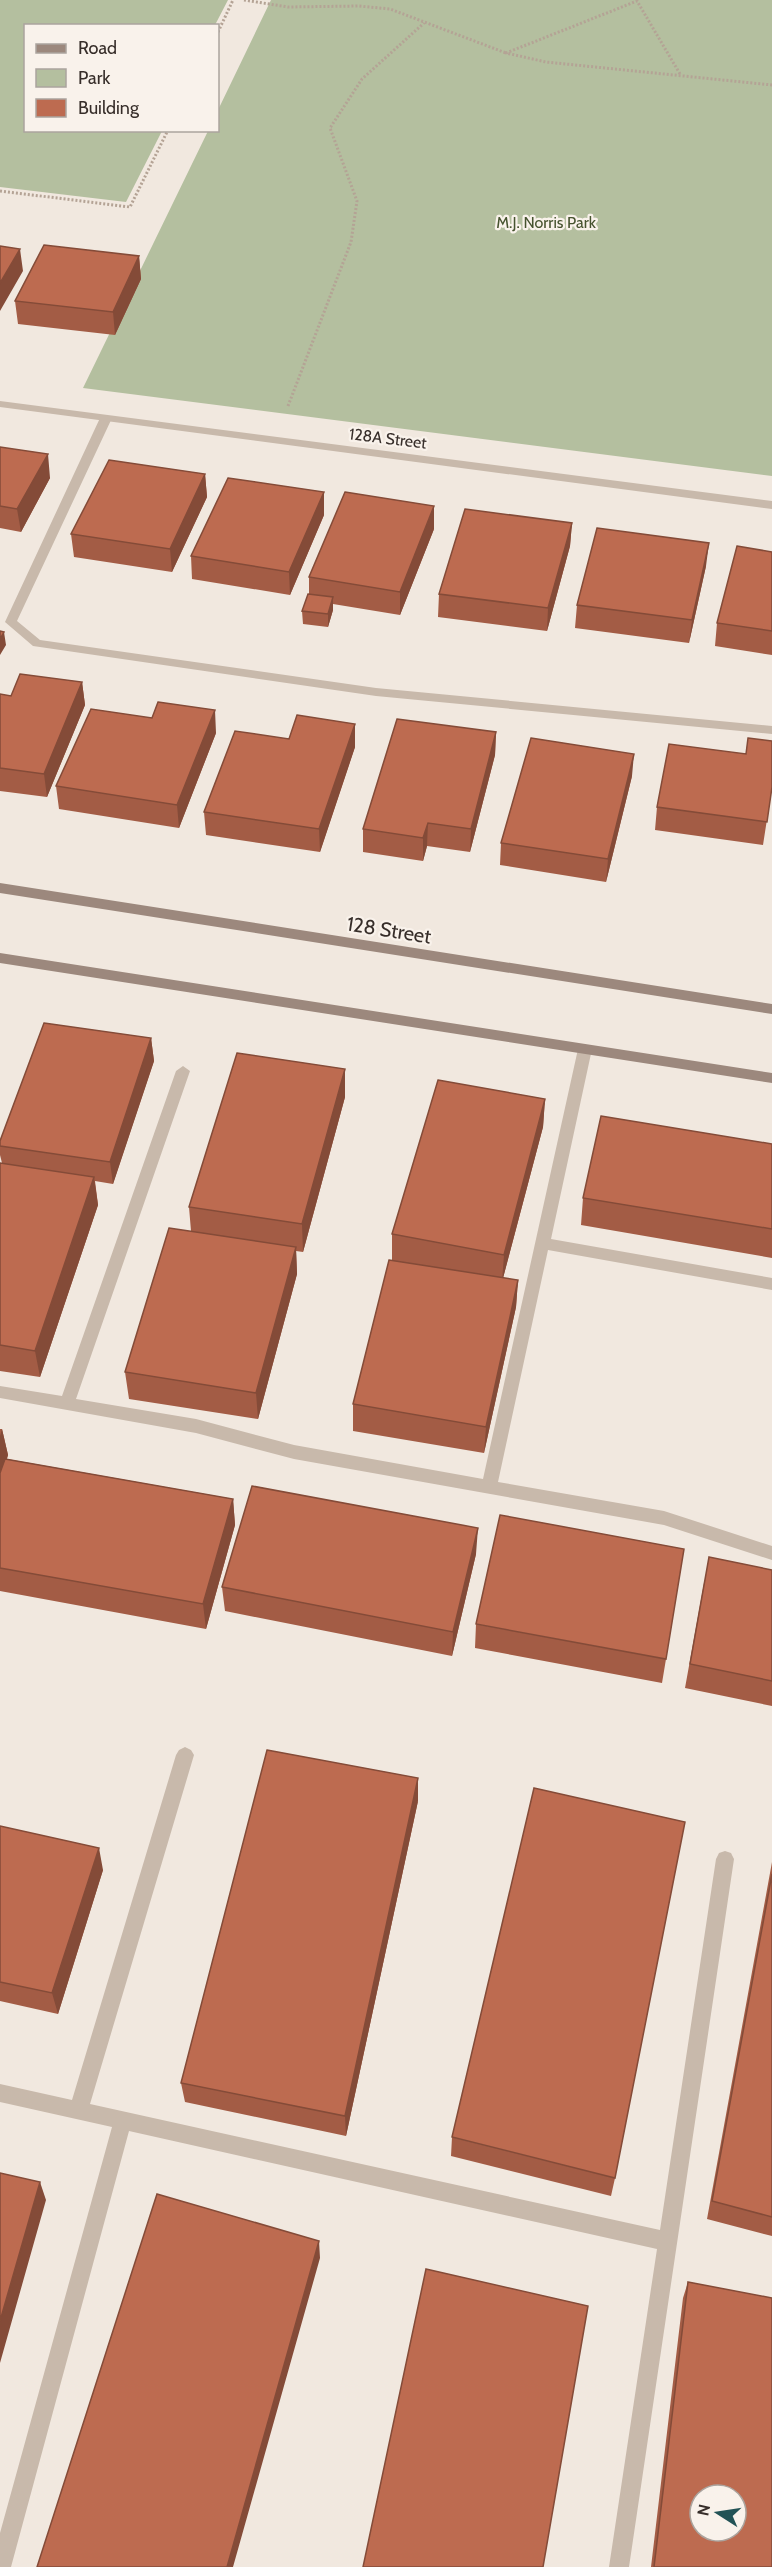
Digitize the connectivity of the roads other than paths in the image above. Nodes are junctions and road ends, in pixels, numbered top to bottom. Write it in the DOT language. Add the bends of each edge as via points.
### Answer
graph roads {
  1 [pos="0,404"];
  2 [pos="106,418"];
  3 [pos="772,505"];
  4 [pos="772,730"];
  5 [pos="0,888"];
  6 [pos="0,958"];
  7 [pos="772,1009"];
  8 [pos="585,1048"];
  9 [pos="183,1071"];
  10 [pos="772,1078"];
  11 [pos="541,1244"];
  12 [pos="772,1284"];
  13 [pos="0,1392"];
  14 [pos="67,1403"];
  15 [pos="489,1487"];
  16 [pos="772,1552"];
  17 [pos="185,1755"];
  18 [pos="725,1859"];
  19 [pos="0,2093"];
  20 [pos="78,2111"];
  21 [pos="123,2120"];
  22 [pos="666,2241"];
  23 [pos="1,2567"];
  24 [pos="619,2567"];
  1 -- 2 [label="street, 128A Street"];
  2 -- 3 [label="street, 128A Street"];
  2 -- 4 [label="street" via="12,622 37,643 375,692"];
  5 -- 7 [label="main road, 128 Street"];
  6 -- 8 [label="main road"];
  8 -- 10 [label="main road"];
  8 -- 11 [label="street"];
  9 -- 14 [label="street"];
  11 -- 12 [label="street"];
  11 -- 15 [label="street"];
  13 -- 14 [label="street"];
  14 -- 15 [label="street" via="196,1426 294,1452"];
  15 -- 16 [label="street" via="664,1518"];
  17 -- 20 [label="street"];
  18 -- 22 [label="street"];
  19 -- 20 [label="street"];
  20 -- 21 [label="street"];
  21 -- 22 [label="street"];
  21 -- 23 [label="street"];
  22 -- 24 [label="street"];
}
